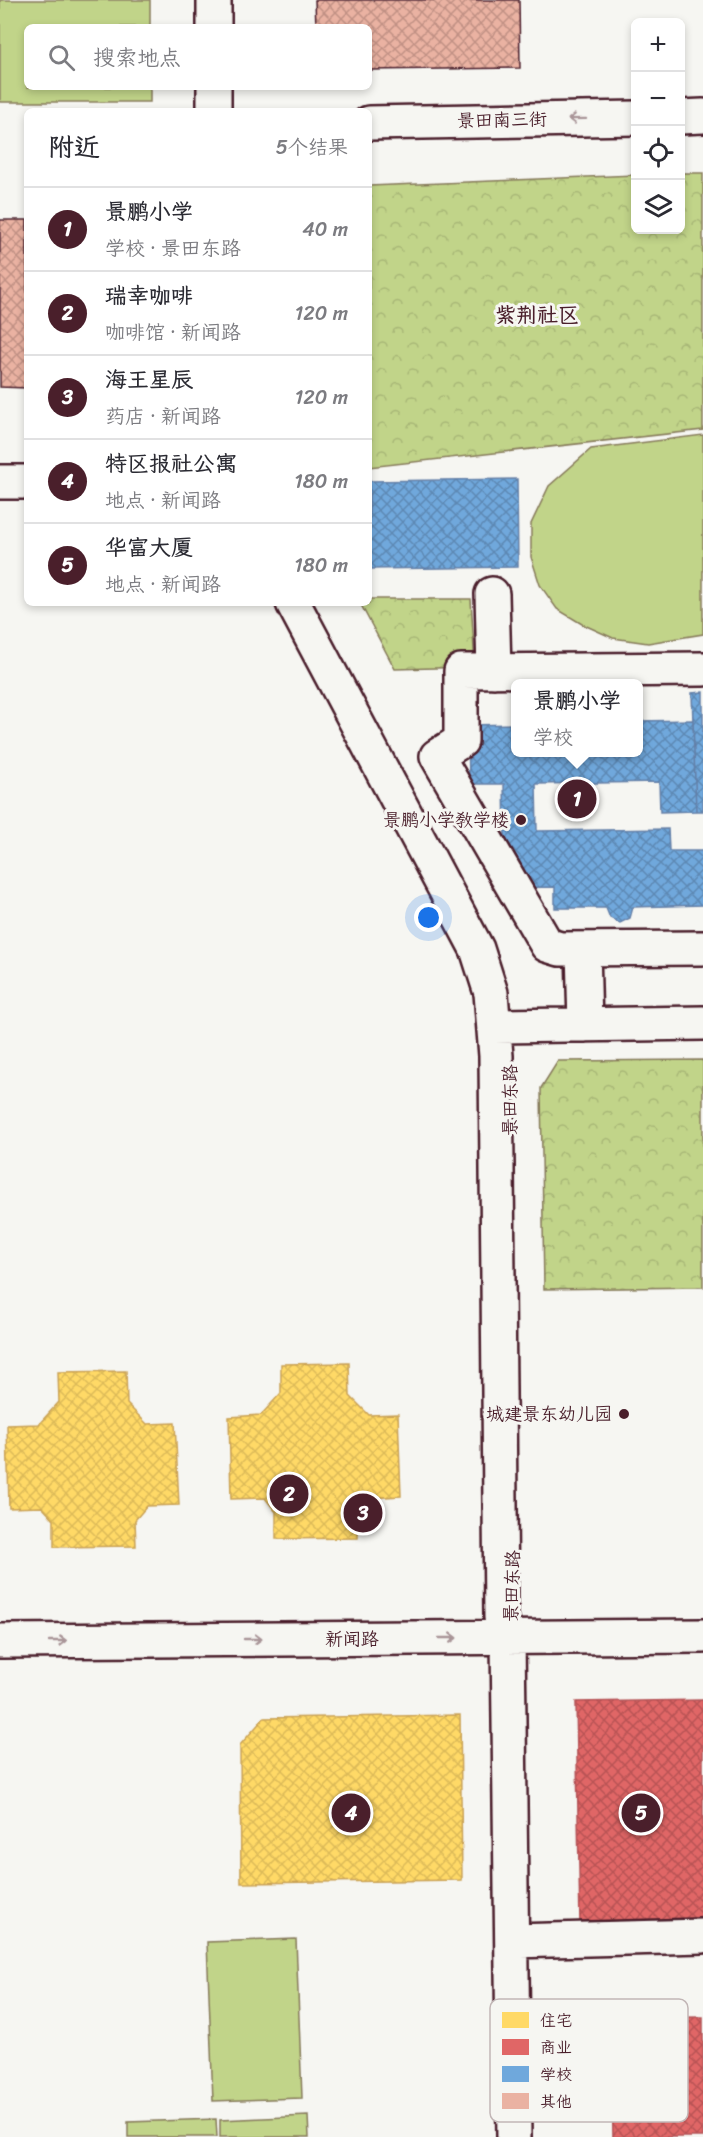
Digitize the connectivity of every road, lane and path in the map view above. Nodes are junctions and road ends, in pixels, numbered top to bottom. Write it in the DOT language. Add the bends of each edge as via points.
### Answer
graph roads {
  1 [pos="214,0"];
  2 [pos="229,0"];
  3 [pos="214,24"];
  4 [pos="229,24"];
  5 [pos="214,90"];
  6 [pos="229,90"];
  7 [pos="214,108"];
  8 [pos="229,108"];
  9 [pos="703,116"];
  10 [pos="685,117"];
  11 [pos="631,118"];
  12 [pos="372,123"];
  13 [pos="0,482"];
  14 [pos="24,482"];
  15 [pos="492,594"];
  16 [pos="294,606"];
  17 [pos="314,606"];
  18 [pos="703,669"];
  19 [pos="494,670"];
  20 [pos="703,948"];
  21 [pos="584,949"];
  22 [pos="703,1023"];
  23 [pos="585,1025"];
  24 [pos="501,1026"];
  25 [pos="703,1616"];
  26 [pos="0,1619"];
  27 [pos="508,1624"];
  28 [pos="703,1636"];
  29 [pos="0,1641"];
  30 [pos="703,1936"];
  31 [pos="512,1941"];
  32 [pos="513,1999"];
  33 [pos="514,2122"];
  34 [pos="514,2137"];
  1 -- 3 [label="street"];
  2 -- 4 [label="street"];
  5 -- 7 [label="street"];
  6 -- 8 [label="street"];
  9 -- 10 [label="street"];
  11 -- 12 [label="street, 景田南三街, one-way"];
  13 -- 14 [label="street"];
  15 -- 19 [label="street"];
  16 -- 24 [label="street, 景田东路" via="477,949"];
  17 -- 24 [label="street, 景田东路" via="493,947 502,975"];
  18 -- 19 [label="street"];
  19 -- 21 [label="street" via="462,671 461,741 437,756 547,945"];
  20 -- 21 [label="street"];
  21 -- 23 [label="street"];
  22 -- 23 [label="street"];
  23 -- 24 [label="street"];
  24 -- 27 [label="street, 景田东路"];
  25 -- 27 [label="street, 新闻路"];
  26 -- 27 [label="street, 新闻路"];
  27 -- 28 [label="street, 新闻路"];
  29 -- 27 [label="street, 新闻路, one-way"];
  27 -- 31 [label="street, 景田东路"];
  30 -- 31 [label="street"];
  31 -- 32 [label="street, 景田东路"];
  33 -- 34 [label="street, 景田东路"];
}
